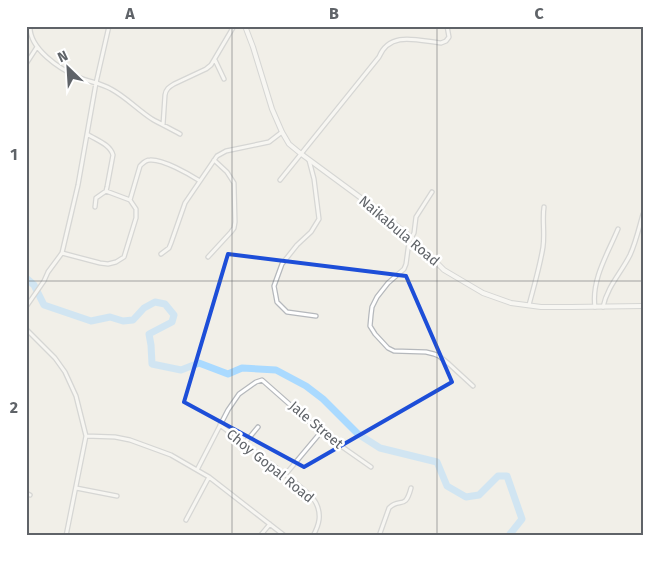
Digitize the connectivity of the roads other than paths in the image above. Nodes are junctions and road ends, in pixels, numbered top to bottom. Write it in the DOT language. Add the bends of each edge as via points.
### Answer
graph roads {
  1 [pos="30,26"];
  2 [pos="109,26"];
  3 [pos="234,26"];
  4 [pos="245,26"];
  5 [pos="447,26"];
  6 [pos="37,47"];
  7 [pos="215,59"];
  8 [pos="26,64"];
  9 [pos="224,79"];
  10 [pos="96,83"];
  11 [pos="163,125"];
  12 [pos="282,132"];
  13 [pos="87,134"];
  14 [pos="180,134"];
  15 [pos="301,154"];
  16 [pos="214,160"];
  17 [pos="309,160"];
  18 [pos="280,180"];
  19 [pos="200,181"];
  20 [pos="106,190"];
  21 [pos="432,192"];
  22 [pos="130,200"];
  23 [pos="95,207"];
  24 [pos="544,207"];
  25 [pos="643,214"];
  26 [pos="618,229"];
  27 [pos="412,238"];
  28 [pos="62,253"];
  29 [pos="161,254"];
  30 [pos="208,257"];
  31 [pos="529,305"];
  32 [pos="643,306"];
  33 [pos="26,307"];
  34 [pos="595,307"];
  35 [pos="603,307"];
  36 [pos="316,316"];
  37 [pos="26,329"];
  38 [pos="473,386"];
  39 [pos="220,425"];
  40 [pos="258,427"];
  41 [pos="321,432"];
  42 [pos="86,436"];
  43 [pos="244,444"];
  44 [pos="371,467"];
  45 [pos="197,470"];
  46 [pos="285,475"];
  47 [pos="209,477"];
  48 [pos="76,488"];
  49 [pos="411,488"];
  50 [pos="117,496"];
  51 [pos="186,520"];
  52 [pos="270,524"];
  53 [pos="66,536"];
  54 [pos="260,536"];
  55 [pos="285,536"];
  56 [pos="313,536"];
  57 [pos="379,536"];
  1 -- 6 [label="street" via="30,35"];
  2 -- 10 [label="street"];
  3 -- 7 [label="street"];
  4 -- 12 [label="street, Naikabula Road"];
  5 -- 15 [label="street" via="449,37 441,43 398,39 390,42"];
  6 -- 8 [label="street"];
  6 -- 10 [label="street" via="66,71"];
  7 -- 9 [label="street"];
  7 -- 11 [label="street" via="206,69 169,87 165,95"];
  10 -- 11 [label="street" via="113,90"];
  10 -- 13 [label="street"];
  11 -- 14 [label="street"];
  12 -- 15 [label="street, Naikabula Road"];
  12 -- 16 [label="street" via="269,142 226,151"];
  13 -- 20 [label="street" via="112,152"];
  13 -- 28 [label="street"];
  15 -- 17 [label="street, Naikabula Road"];
  15 -- 18 [label="street"];
  16 -- 19 [label="street"];
  16 -- 30 [label="street" via="234,182 235,222 231,232"];
  17 -- 27 [label="street, Naikabula Road"];
  17 -- 36 [label="street" via="318,219 311,232 282,264 274,286 277,302 286,312"];
  19 -- 22 [label="street" via="179,169 147,160 140,166"];
  19 -- 29 [label="street" via="185,203 169,248"];
  20 -- 22 [label="street"];
  20 -- 23 [label="street" via="96,198"];
  21 -- 27 [label="street" via="416,217"];
  22 -- 28 [label="street" via="136,209 136,218 120,260 112,264 100,263"];
  24 -- 31 [label="street" via="543,246"];
  25 -- 35 [label="street" via="631,253 609,289"];
  26 -- 34 [label="street" via="596,283"];
  27 -- 31 [label="street, Naikabula Road" via="444,270 483,293 511,303"];
  27 -- 38 [label="street" via="404,269 381,291 371,314 370,326 388,348 440,356"];
  28 -- 33 [label="street"];
  31 -- 34 [label="street, Naikabula Road"];
  32 -- 35 [label="street, Naikabula Road"];
  34 -- 35 [label="street, Naikabula Road"];
  37 -- 42 [label="street" via="65,372 76,396"];
  39 -- 41 [label="street, Jale Street" via="239,394 262,380"];
  39 -- 43 [label="street, Choy Gopal Road"];
  39 -- 45 [label="street"];
  40 -- 43 [label="street"];
  41 -- 44 [label="street, Jale Street"];
  41 -- 46 [label="street"];
  42 -- 45 [label="street" via="130,440 171,455"];
  42 -- 48 [label="street"];
  43 -- 46 [label="street, Choy Gopal Road"];
  45 -- 47 [label="street"];
  46 -- 56 [label="street, Choy Gopal Road" via="317,505 319,526"];
  47 -- 51 [label="street"];
  47 -- 52 [label="street"];
  48 -- 50 [label="street"];
  48 -- 53 [label="street"];
  49 -- 57 [label="street" via="405,502 389,508"];
  52 -- 54 [label="street"];
  52 -- 55 [label="street"];
}
